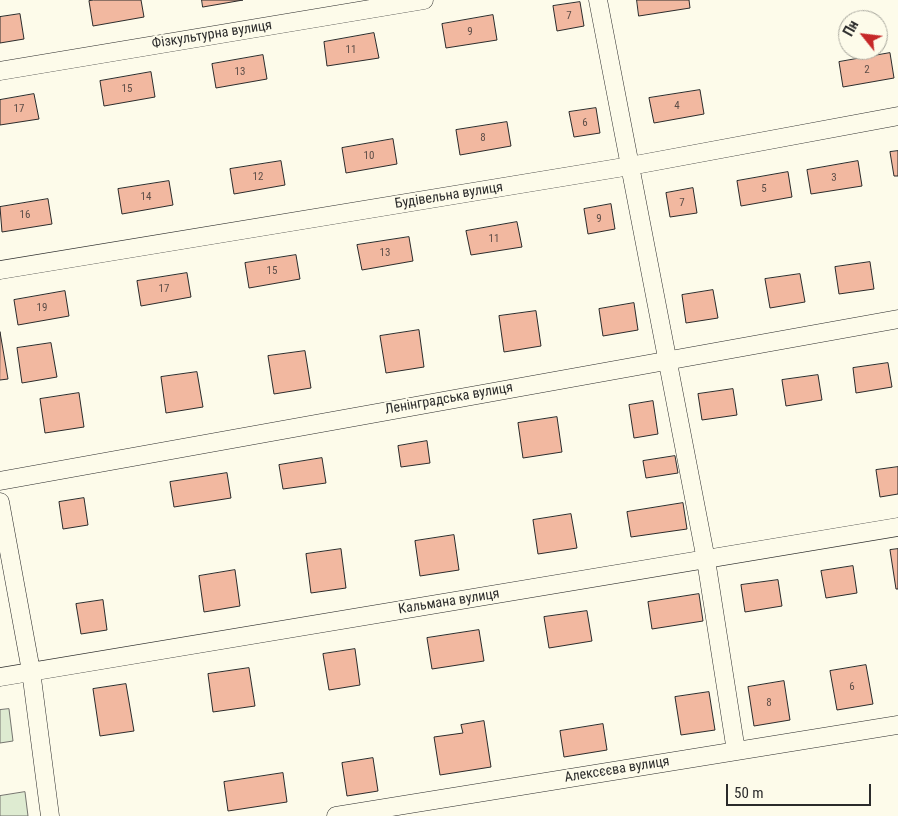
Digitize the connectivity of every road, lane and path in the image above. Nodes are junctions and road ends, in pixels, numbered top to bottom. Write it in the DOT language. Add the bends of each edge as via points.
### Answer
graph roads {
  1 [pos="424,0"];
  2 [pos="598,0"];
  3 [pos="0,71"];
  4 [pos="898,116"];
  5 [pos="630,166"];
  6 [pos="0,270"];
  7 [pos="898,318"];
  8 [pos="668,359"];
  9 [pos="0,481"];
  10 [pos="0,502"];
  11 [pos="898,527"];
  12 [pos="706,560"];
  13 [pos="32,671"];
  14 [pos="0,677"];
  15 [pos="898,725"];
  16 [pos="736,751"];
  17 [pos="50,816"];
  18 [pos="336,816"];
  1 -- 3 [label="street, Фiзкультурна вулиця"];
  2 -- 5 [label="street"];
  4 -- 5 [label="street, Будівельна вулиця"];
  5 -- 6 [label="street, Будівельна вулиця"];
  5 -- 8 [label="street"];
  7 -- 8 [label="street, Ленінградська вулиця"];
  8 -- 9 [label="street, Ленінградська вулиця"];
  8 -- 12 [label="street"];
  10 -- 13 [label="street"];
  11 -- 12 [label="street, Кальмана вулиця"];
  12 -- 13 [label="street, Кальмана вулиця"];
  12 -- 16 [label="street"];
  13 -- 14 [label="street, Кальмана вулиця"];
  13 -- 17 [label="street"];
  15 -- 16 [label="street, Алексєєва вулиця"];
  16 -- 18 [label="street, Алексєєва вулиця"];
}
